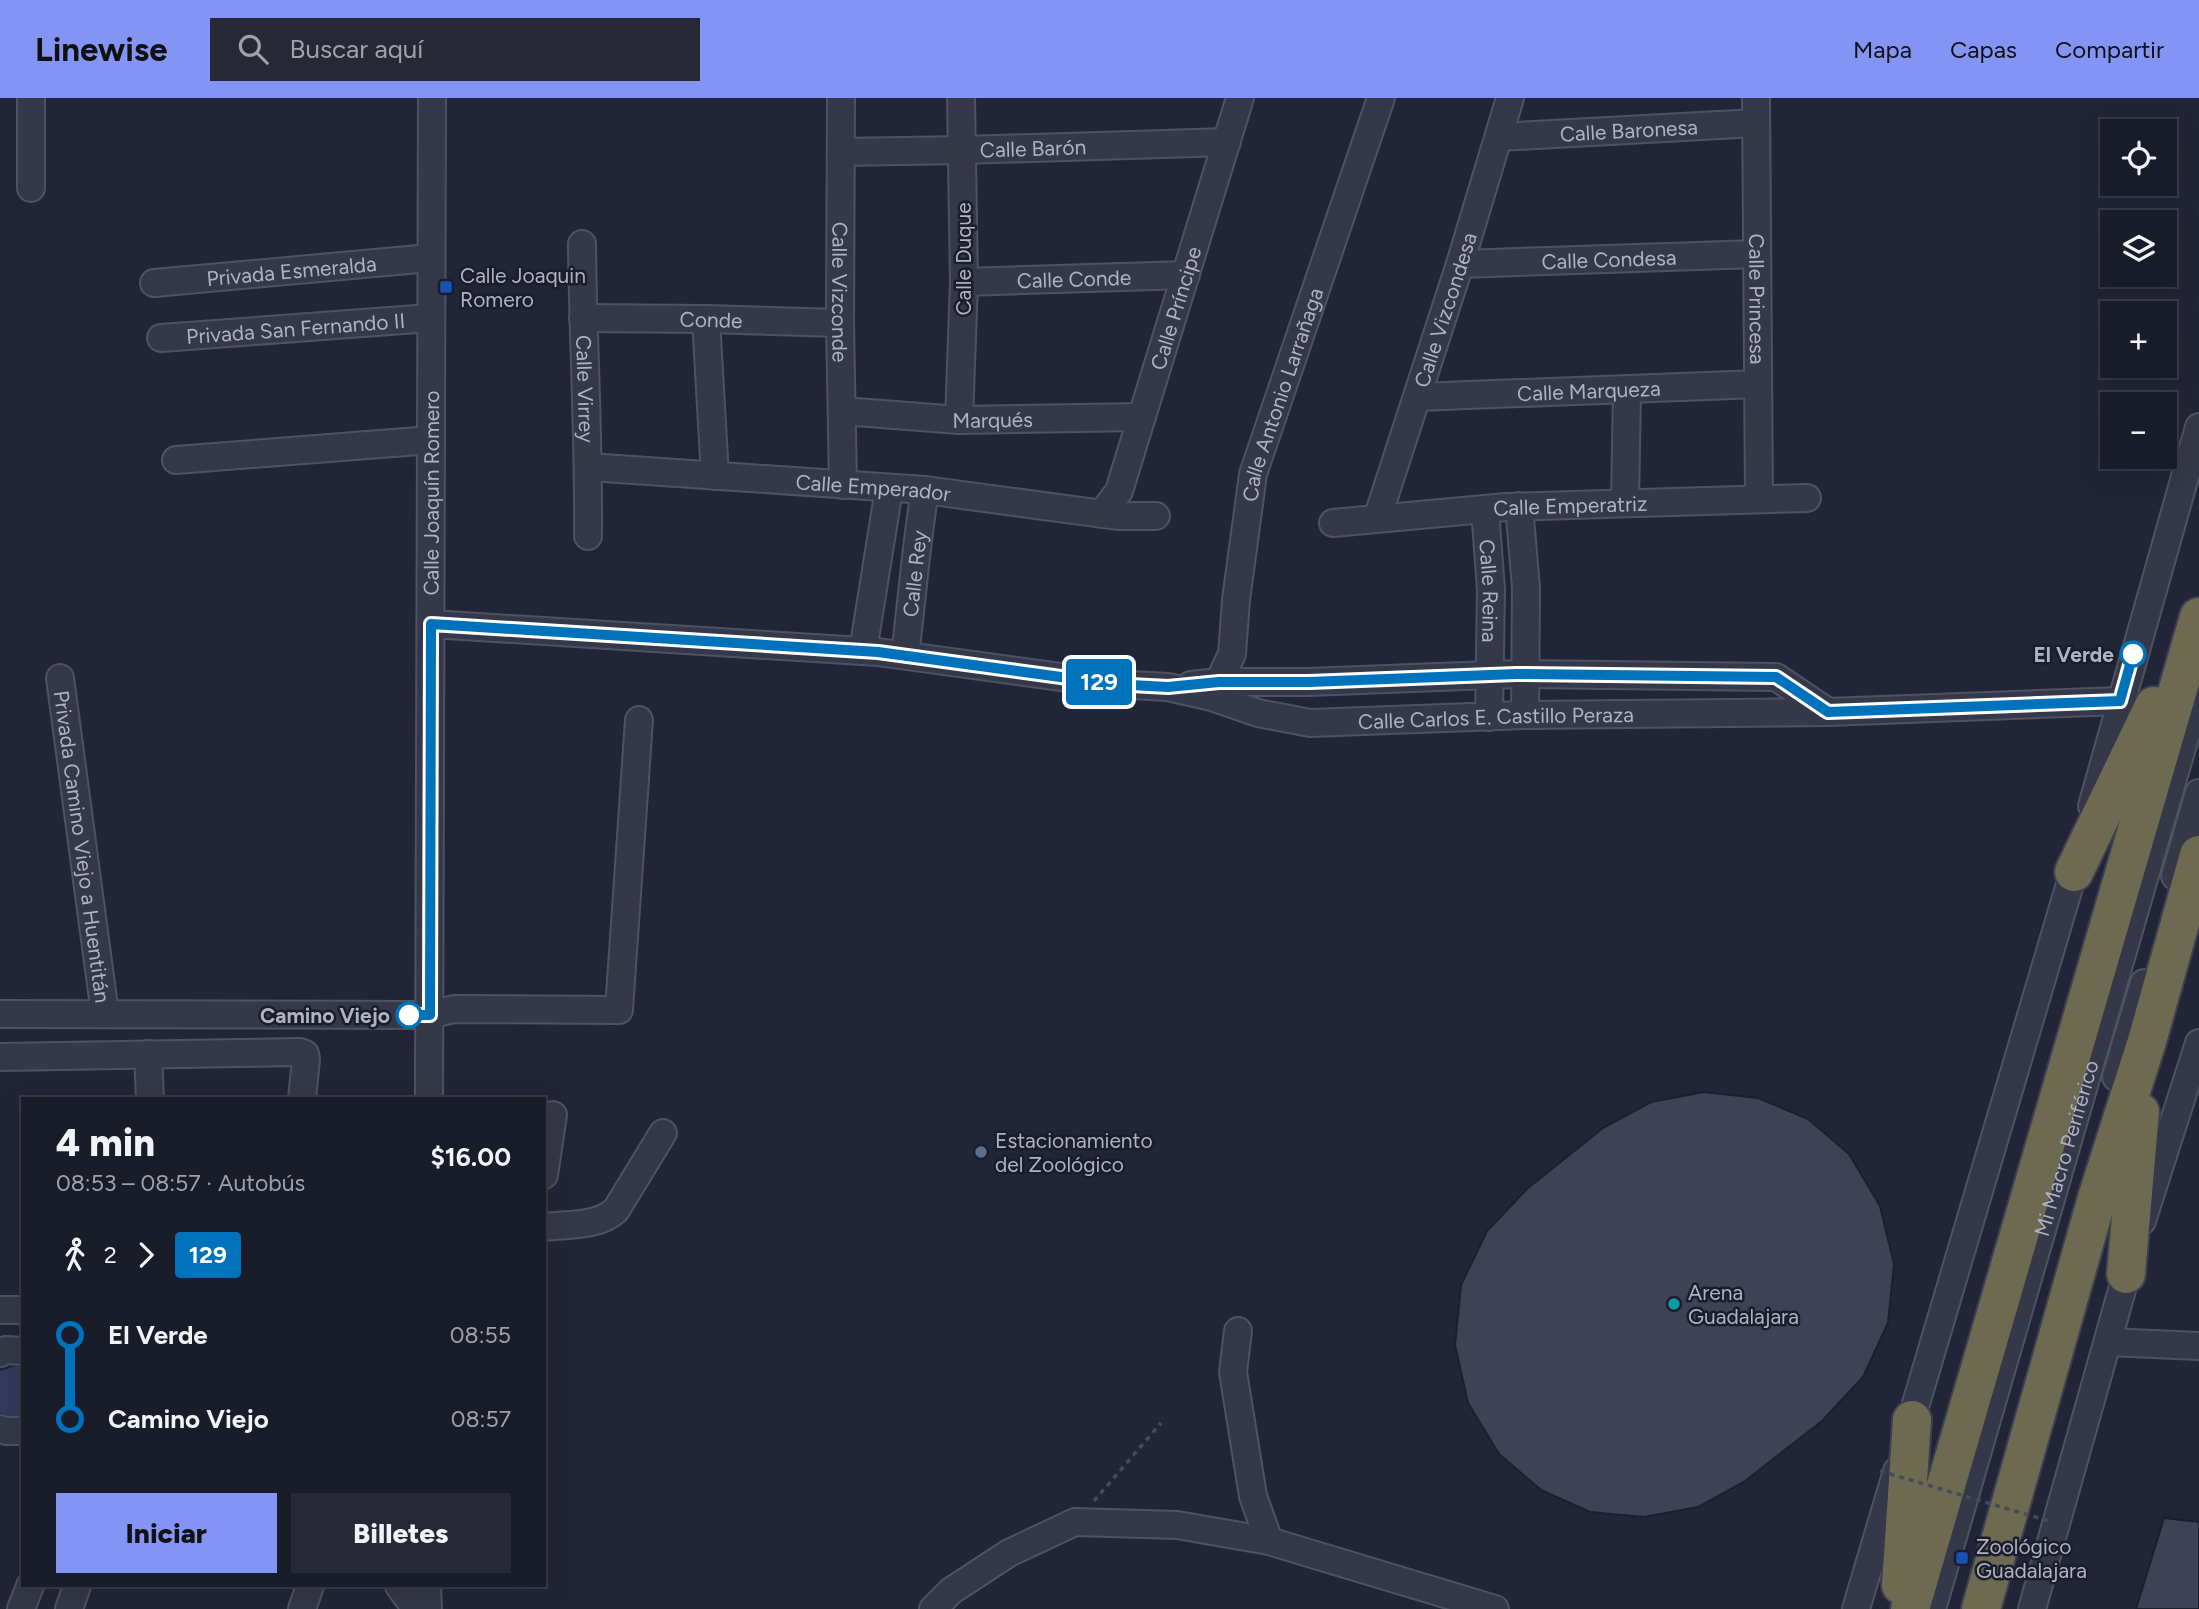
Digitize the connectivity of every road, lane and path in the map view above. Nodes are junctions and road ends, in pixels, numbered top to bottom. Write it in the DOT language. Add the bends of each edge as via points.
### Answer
graph roads {
  1 [pos="31,98"];
  2 [pos="432,98"];
  3 [pos="841,98"];
  4 [pos="961,98"];
  5 [pos="1240,98"];
  6 [pos="1381,98"];
  7 [pos="1510,98"];
  8 [pos="1756,111"];
  9 [pos="1499,137"];
  10 [pos="1227,142"];
  11 [pos="963,150"];
  12 [pos="841,152"];
  13 [pos="31,188"];
  14 [pos="582,244"];
  15 [pos="1757,254"];
  16 [pos="430,258"];
  17 [pos="1460,264"];
  18 [pos="1186,275"];
  19 [pos="964,282"];
  20 [pos="154,283"];
  21 [pos="430,318"];
  22 [pos="583,318"];
  23 [pos="706,318"];
  24 [pos="840,323"];
  25 [pos="160,338"];
  26 [pos="1759,384"];
  27 [pos="1627,389"];
  28 [pos="1416,397"];
  29 [pos="842,411"];
  30 [pos="1142,417"];
  31 [pos="959,420"];
  32 [pos="2199,427"];
  33 [pos="431,440"];
  34 [pos="176,460"];
  35 [pos="589,467"];
  36 [pos="715,476"];
  37 [pos="843,485"];
  38 [pos="889,489"];
  39 [pos="925,491"];
  40 [pos="1807,498"];
  41 [pos="1759,499"];
  42 [pos="1625,502"];
  43 [pos="1519,506"];
  44 [pos="1485,509"];
  45 [pos="1102,514"];
  46 [pos="1156,516"];
  47 [pos="1377,519"];
  48 [pos="1332,523"];
  49 [pos="587,536"];
  50 [pos="1526,588"];
  51 [pos="1491,590"];
  52 [pos="874,591"];
  53 [pos="912,597"];
  54 [pos="2199,615"];
  55 [pos="431,624"];
  56 [pos="863,651"];
  57 [pos="905,655"];
  58 [pos="1526,674"];
  59 [pos="1491,675"];
  60 [pos="60,678"];
  61 [pos="2199,689"];
  62 [pos="1215,690"];
  63 [pos="2120,701"];
  64 [pos="1828,712"];
  65 [pos="1525,715"];
  66 [pos="1489,717"];
  67 [pos="639,720"];
  68 [pos="2199,793"];
  69 [pos="2199,855"];
  70 [pos="2074,872"];
  71 [pos="0,1014"];
  72 [pos="104,1014"];
  73 [pos="430,1015"];
  74 [pos="2147,1041"];
  75 [pos="2199,1043"];
  76 [pos="148,1054"];
  77 [pos="0,1058"];
  78 [pos="150,1097"];
  79 [pos="302,1097"];
  80 [pos="429,1097"];
  81 [pos="2189,1104"];
  82 [pos="554,1115"];
  83 [pos="663,1133"];
  84 [pos="546,1163"];
  85 [pos="546,1227"];
  86 [pos="2126,1274"];
  87 [pos="0,1310"];
  88 [pos="21,1310"];
  89 [pos="1238,1331"];
  90 [pos="2108,1342"];
  91 [pos="2199,1346"];
  92 [pos="21,1351"];
  93 [pos="0,1353"];
  94 [pos="1912,1420"];
  95 [pos="1161,1423"];
  96 [pos="0,1429"];
  97 [pos="21,1431"];
  98 [pos="1881,1471"];
  99 [pos="2049,1521"];
  100 [pos="1075,1522"];
  101 [pos="1269,1541"];
  102 [pos="30,1587"];
  103 [pos="77,1587"];
  104 [pos="310,1587"];
  105 [pos="400,1587"];
  106 [pos="427,1587"];
  107 [pos="20,1609"];
  108 [pos="69,1609"];
  109 [pos="302,1609"];
  110 [pos="416,1609"];
  111 [pos="428,1609"];
  112 [pos="933,1609"];
  113 [pos="1496,1609"];
  114 [pos="1856,1609"];
  115 [pos="1899,1609"];
  116 [pos="1910,1609"];
  117 [pos="1932,1609"];
  118 [pos="1962,1609"];
  119 [pos="1981,1609"];
  120 [pos="2032,1609"];
  1 -- 13 [label="street"];
  2 -- 16 [label="street, Calle Joaquín Romero"];
  3 -- 12 [label="street, Calle Vizconde"];
  4 -- 11 [label="street, Calle Duque"];
  5 -- 10 [label="street, Calle Príncipe"];
  6 -- 62 [label="street, Calle Antonio Larrañaga" via="1253,474 1231,654"];
  7 -- 9 [label="street, Calle Vizcondesa"];
  8 -- 9 [label="street, Calle Baronesa"];
  8 -- 15 [label="street, Calle Princesa"];
  9 -- 17 [label="street, Calle Vizcondesa"];
  10 -- 11 [label="street, Calle Barón"];
  10 -- 18 [label="street, Calle Príncipe"];
  11 -- 12 [label="street, Calle Barón"];
  11 -- 19 [label="street, Calle Duque"];
  12 -- 24 [label="street, Calle Vizconde"];
  14 -- 22 [label="street, Calle Virrey"];
  15 -- 17 [label="street, Calle Condesa"];
  15 -- 26 [label="street, Calle Princesa"];
  16 -- 20 [label="street, Privada Esmeralda"];
  16 -- 21 [label="street, Calle Joaquín Romero"];
  17 -- 28 [label="street, Calle Vizcondesa"];
  18 -- 19 [label="street, Calle Conde"];
  18 -- 30 [label="street, Calle Príncipe"];
  19 -- 31 [label="street, Calle Duque"];
  21 -- 25 [label="street, Privada San Fernando II"];
  21 -- 33 [label="street, Calle Joaquín Romero"];
  22 -- 23 [label="street, Conde"];
  22 -- 35 [label="street, Calle Virrey"];
  23 -- 24 [label="street, Conde"];
  23 -- 36 [label="street"];
  24 -- 29 [label="street, Calle Vizconde"];
  26 -- 27 [label="street, Calle Marqueza"];
  26 -- 41 [label="street, Calle Princesa"];
  27 -- 28 [label="street, Calle Marqueza"];
  27 -- 42 [label="street"];
  28 -- 47 [label="street, Calle Vizcondesa"];
  29 -- 31 [label="street, Marqués"];
  29 -- 37 [label="street, Calle Vizconde"];
  30 -- 31 [label="street, Marqués"];
  30 -- 45 [label="street, Calle Príncipe" via="1119,491"];
  32 -- 63 [label="street"];
  33 -- 34 [label="street"];
  33 -- 55 [label="street, Calle Joaquín Romero"];
  35 -- 36 [label="street, Calle Emperador"];
  35 -- 49 [label="street, Calle Virrey"];
  36 -- 37 [label="street, Calle Emperador"];
  37 -- 38 [label="street, Calle Emperador"];
  38 -- 39 [label="street, Calle Emperador"];
  38 -- 52 [label="street, Calle Rey"];
  39 -- 45 [label="street, Calle Emperador"];
  39 -- 53 [label="street, Calle Rey"];
  40 -- 41 [label="street, Calle Emperatriz"];
  41 -- 42 [label="street, Calle Emperatriz"];
  42 -- 43 [label="street, Calle Emperatriz"];
  43 -- 44 [label="street, Calle Emperatriz"];
  43 -- 50 [label="street, Calle Reina"];
  44 -- 47 [label="street, Calle Emperatriz"];
  44 -- 51 [label="street, Calle Reina"];
  45 -- 46 [label="street, Calle Emperador"];
  47 -- 48 [label="street, Calle Emperatriz"];
  50 -- 51 [label="street"];
  50 -- 58 [label="street, Calle Reina"];
  51 -- 59 [label="street, Calle Reina"];
  52 -- 53 [label="street"];
  52 -- 56 [label="street, Calle Rey"];
  53 -- 57 [label="street, Calle Rey"];
  54 -- 70 [label="highway"];
  54 -- 116 [label="highway"];
  55 -- 56 [label="street, Calle Carlos E. Castillo Peraza"];
  55 -- 73 [label="street, Calle Joaquín Romero"];
  56 -- 57 [label="street, Calle Carlos E. Castillo Peraza"];
  57 -- 62 [label="street, Calle Carlos E. Castillo Peraza" via="1112,684"];
  58 -- 59 [label="street, Calle Carlos E. Castillo Peraza"];
  58 -- 64 [label="street, Calle Carlos E. Castillo Peraza" via="1776,677"];
  58 -- 65 [label="street, Calle Reina"];
  59 -- 62 [label="street, Calle Carlos E. Castillo Peraza"];
  59 -- 66 [label="street, Calle Reina"];
  60 -- 72 [label="street, Privada Camino Viejo a Huentitán"];
  61 -- 117 [label="street, Mi Macro Periférico"];
  62 -- 66 [label="street, Calle Carlos E. Castillo Peraza" via="1258,713 1310,723"];
  63 -- 64 [label="street, Calle Carlos E. Castillo Peraza"];
  63 -- 70 [label="street"];
  64 -- 65 [label="street, Calle Carlos E. Castillo Peraza"];
  65 -- 66 [label="street, Calle Carlos E. Castillo Peraza"];
  67 -- 73 [label="street" via="619,1010 454,1009"];
  68 -- 118 [label="street, Mi Macro Periférico"];
  69 -- 74 [label="highway"];
  70 -- 94 [label="street"];
  71 -- 72 [label="street"];
  72 -- 73 [label="street"];
  73 -- 80 [label="street, Calle Joaquín Romero"];
  74 -- 86 [label="highway"];
  74 -- 119 [label="highway" via="2097,1198"];
  75 -- 81 [label="street"];
  76 -- 77 [label="street"];
  76 -- 78 [label="street"];
  76 -- 79 [label="street" via="300,1052 306,1059"];
  81 -- 86 [label="street"];
  82 -- 84 [label="street"];
  83 -- 85 [label="street" via="608,1217"];
  86 -- 90 [label="street"];
  87 -- 88 [label="street"];
  89 -- 101 [label="street" via="1233,1372 1253,1496"];
  90 -- 91 [label="street"];
  90 -- 120 [label="street"];
  92 -- 93 [label="street"];
  94 -- 114 [label="street"];
  94 -- 115 [label="highway"];
  95 -- 100 [label="path"];
  96 -- 97 [label="street"];
  98 -- 99 [label="path, bridge"];
  100 -- 101 [label="street" via="1177,1525"];
  100 -- 112 [label="street" via="1009,1553 951,1591"];
  101 -- 113 [label="street"];
  102 -- 107 [label="street"];
  103 -- 108 [label="street"];
  104 -- 109 [label="street"];
  105 -- 110 [label="street"];
  106 -- 111 [label="street"];
}
